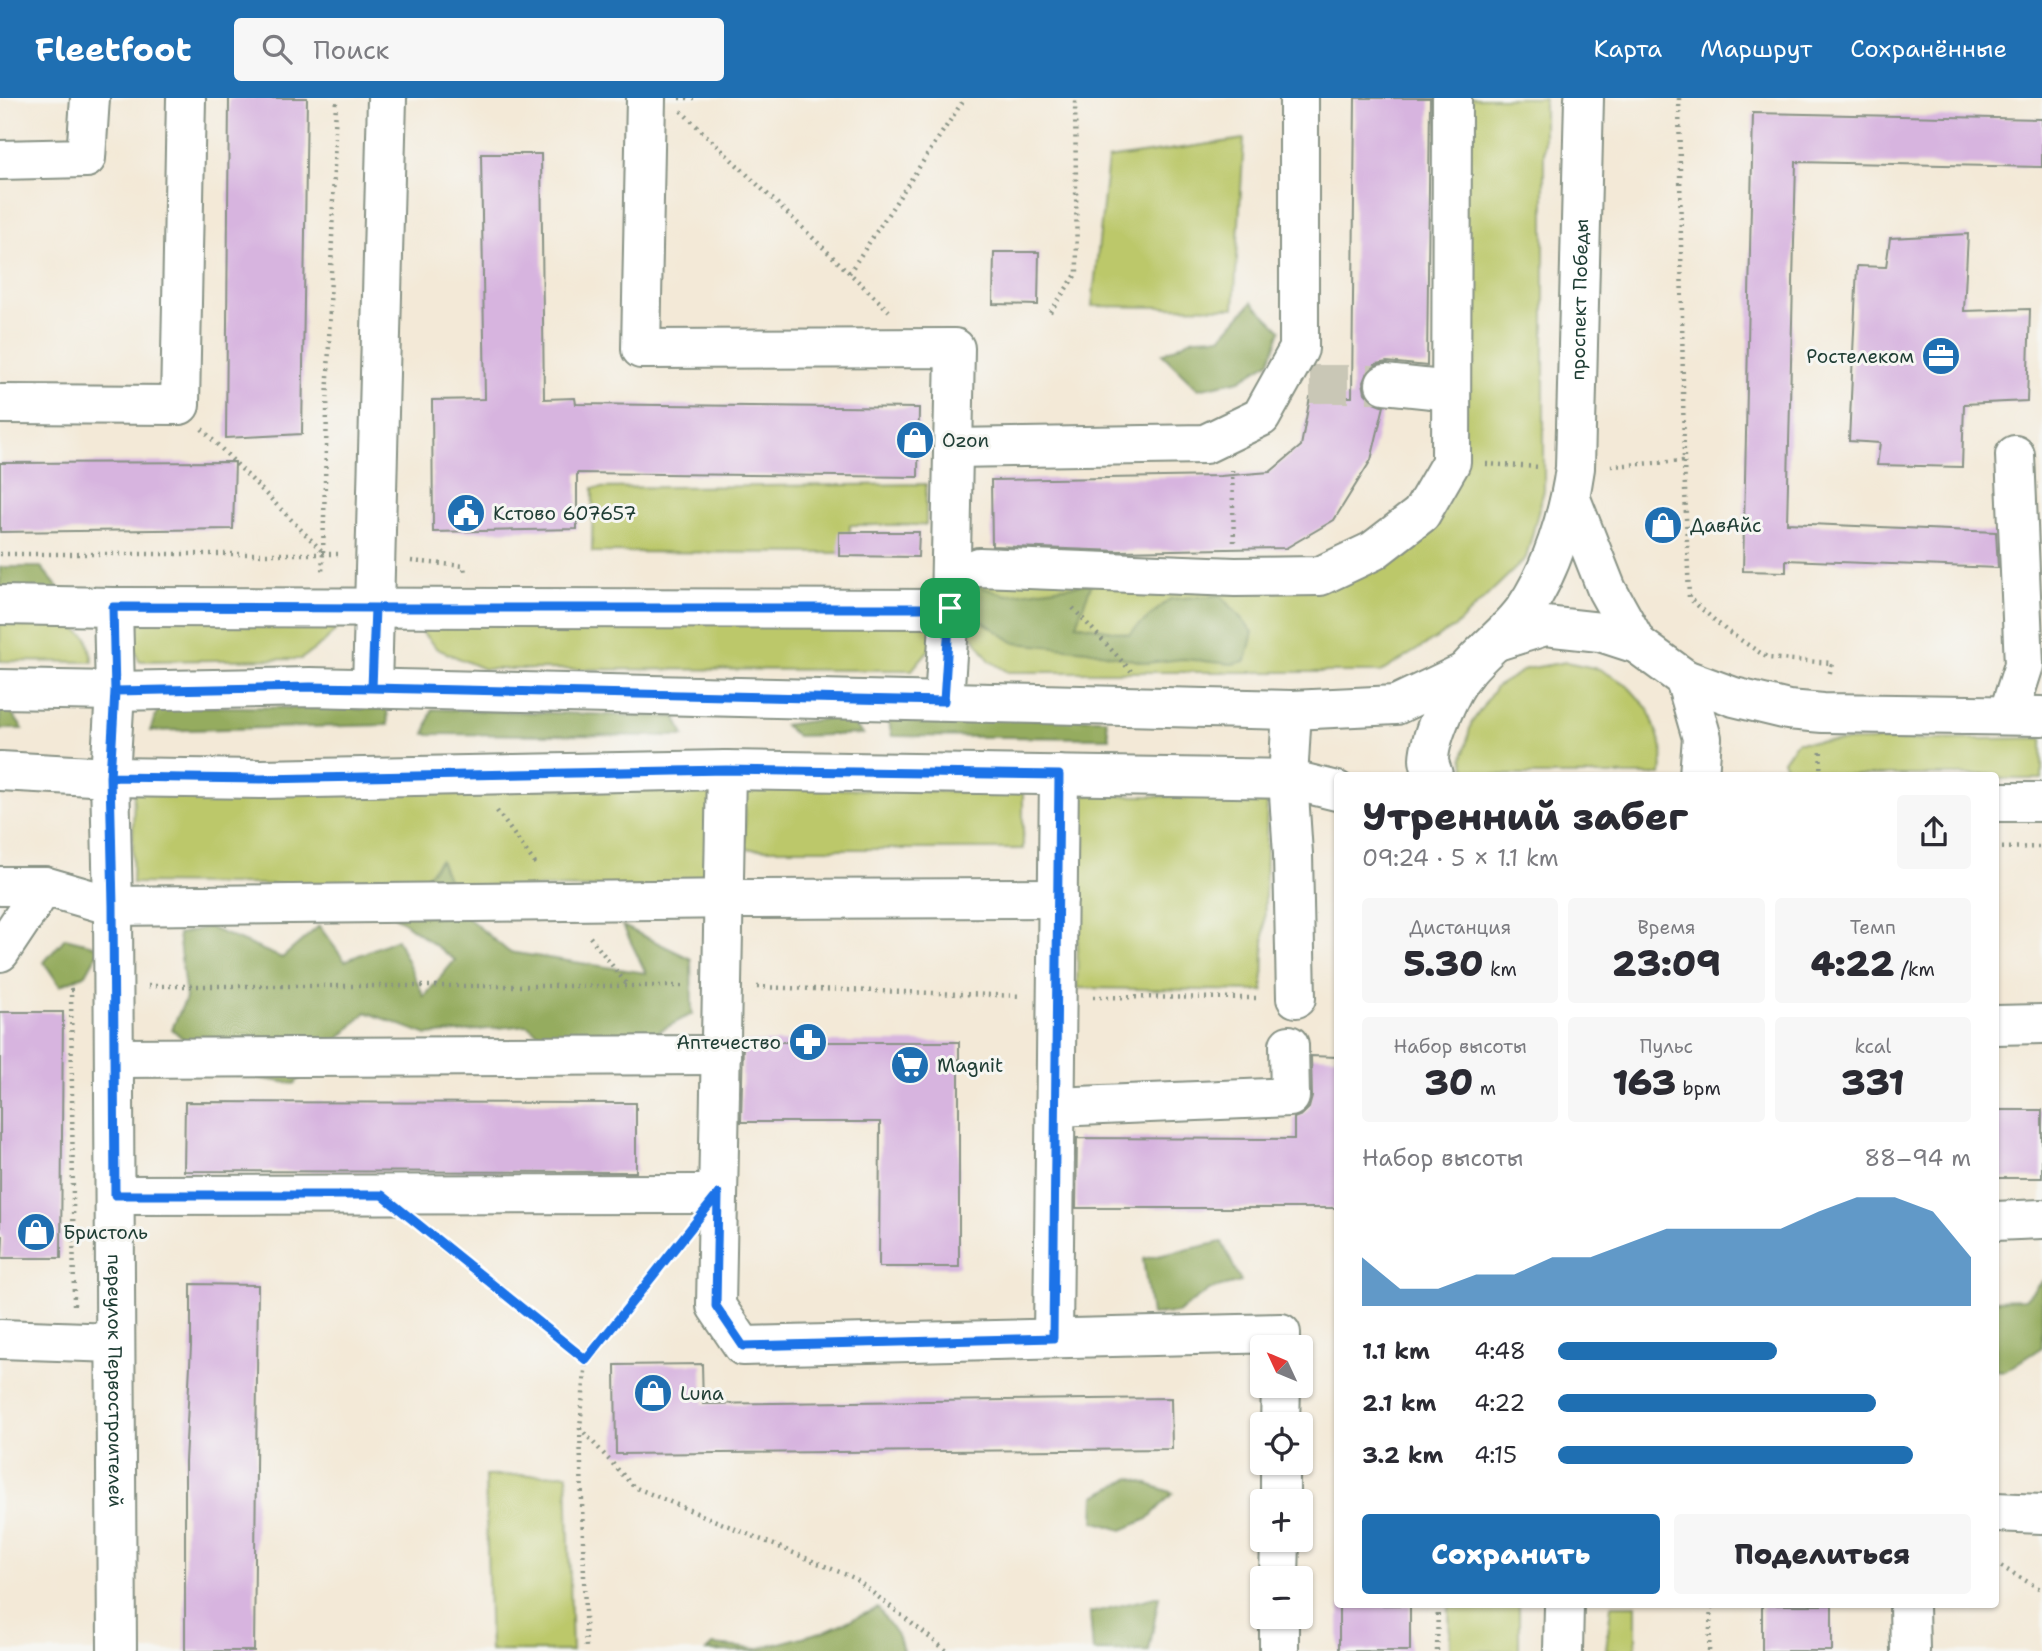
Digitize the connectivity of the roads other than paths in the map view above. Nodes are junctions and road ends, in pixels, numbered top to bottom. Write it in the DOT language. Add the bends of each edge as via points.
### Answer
graph roads {
  1 [pos="90,98"];
  2 [pos="186,98"];
  3 [pos="387,98"];
  4 [pos="1299,98"];
  5 [pos="1452,98"];
  6 [pos="1584,98"];
  7 [pos="662,103"];
  8 [pos="0,160"];
  9 [pos="1385,384"];
  10 [pos="1451,391"];
  11 [pos="0,404"];
  12 [pos="954,448"];
  13 [pos="2015,455"];
  14 [pos="1571,499"];
  15 [pos="979,568"];
  16 [pos="0,605"];
  17 [pos="113,607"];
  18 [pos="375,608"];
  19 [pos="950,608"];
  20 [pos="1497,641"];
  21 [pos="1637,644"];
  22 [pos="1465,672"];
  23 [pos="1685,679"];
  24 [pos="372,688"];
  25 [pos="0,689"];
  26 [pos="115,691"];
  27 [pos="944,701"];
  28 [pos="1292,710"];
  29 [pos="2025,716"];
  30 [pos="726,770"];
  31 [pos="0,771"];
  32 [pos="1432,772"];
  33 [pos="1699,772"];
  34 [pos="1059,775"];
  35 [pos="110,777"];
  36 [pos="1288,779"];
  37 [pos="1334,789"];
  38 [pos="1999,802"];
  39 [pos="2042,802"];
  40 [pos="0,886"];
  41 [pos="44,886"];
  42 [pos="1058,898"];
  43 [pos="724,900"];
  44 [pos="113,906"];
  45 [pos="0,952"];
  46 [pos="1296,998"];
  47 [pos="2042,1024"];
  48 [pos="1999,1025"];
  49 [pos="1289,1045"];
  50 [pos="721,1055"];
  51 [pos="114,1058"];
  52 [pos="1055,1107"];
  53 [pos="718,1194"];
  54 [pos="115,1195"];
  55 [pos="2042,1220"];
  56 [pos="1999,1221"];
  57 [pos="1281,1335"];
  58 [pos="1053,1338"];
  59 [pos="0,1339"];
  60 [pos="115,1343"];
  61 [pos="1999,1512"];
  62 [pos="2042,1514"];
  63 [pos="1564,1608"];
  64 [pos="1909,1608"];
  65 [pos="1279,1629"];
  66 [pos="117,1651"];
  67 [pos="1279,1651"];
  68 [pos="1563,1651"];
  69 [pos="1910,1651"];
  1 -- 8 [label="street" via="86,158"];
  2 -- 11 [label="street" via="180,405"];
  3 -- 18 [label="street"];
  4 -- 12 [label="street" via="1299,349 1295,383 1261,417 1205,444"];
  5 -- 10 [label="street"];
  6 -- 14 [label="street, проспект Победы"];
  7 -- 12 [label="street" via="641,349 955,348"];
  9 -- 10 [label="street"];
  10 -- 15 [label="street" via="1451,462 1421,514 1374,551 1320,576"];
  12 -- 19 [label="street"];
  13 -- 29 [label="street"];
  14 -- 20 [label="street, проспект Победы" via="1554,552 1525,608"];
  14 -- 21 [label="street" via="1607,590"];
  16 -- 17 [label="street"];
  17 -- 18 [label="street"];
  17 -- 26 [label="street, переулок Первостроителей"];
  18 -- 19 [label="street"];
  18 -- 24 [label="street"];
  19 -- 27 [label="street"];
  20 -- 21 [label="street" via="1545,626 1600,632"];
  20 -- 22 [label="street, проспект Победы"];
  21 -- 23 [label="street"];
  22 -- 28 [label="street" via="1396,705"];
  22 -- 32 [label="street" via="1442,712 1429,759"];
  23 -- 29 [label="street" via="1788,710"];
  23 -- 33 [label="street" via="1702,738"];
  24 -- 26 [label="street"];
  24 -- 27 [label="street"];
  25 -- 26 [label="street"];
  26 -- 35 [label="street, переулок Первостроителей"];
  27 -- 28 [label="street"];
  28 -- 36 [label="street"];
  30 -- 34 [label="street"];
  30 -- 35 [label="street" via="261,779"];
  30 -- 43 [label="street"];
  31 -- 35 [label="street"];
  34 -- 36 [label="street"];
  34 -- 42 [label="street"];
  35 -- 44 [label="street, переулок Первостроителей"];
  36 -- 37 [label="street"];
  36 -- 46 [label="street"];
  38 -- 39 [label="street"];
  40 -- 41 [label="street"];
  41 -- 44 [label="street"];
  41 -- 45 [label="street"];
  42 -- 43 [label="street"];
  42 -- 52 [label="street"];
  43 -- 44 [label="street"];
  43 -- 50 [label="street"];
  44 -- 51 [label="street, переулок Первостроителей"];
  47 -- 48 [label="street"];
  49 -- 52 [label="street" via="1290,1097"];
  50 -- 51 [label="street"];
  50 -- 53 [label="street"];
  51 -- 54 [label="street, переулок Первостроителей"];
  52 -- 58 [label="street"];
  53 -- 54 [label="street"];
  53 -- 58 [label="street" via="716,1306 743,1346"];
  54 -- 60 [label="street, переулок Первостроителей"];
  55 -- 56 [label="street"];
  57 -- 58 [label="street"];
  59 -- 60 [label="street"];
  60 -- 66 [label="street, переулок Первостроителей"];
  61 -- 62 [label="street"];
  63 -- 68 [label="street"];
  64 -- 69 [label="street"];
  65 -- 67 [label="street"];
}
